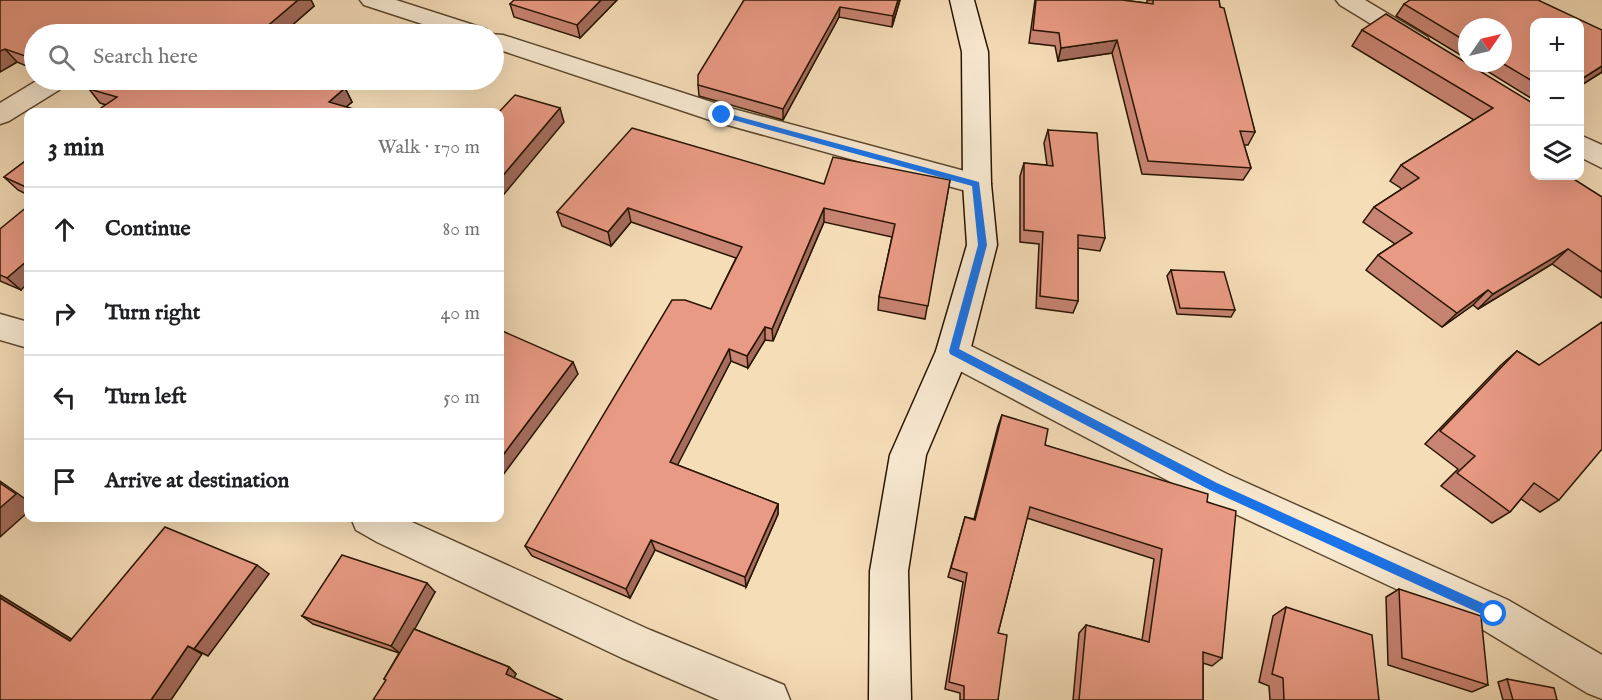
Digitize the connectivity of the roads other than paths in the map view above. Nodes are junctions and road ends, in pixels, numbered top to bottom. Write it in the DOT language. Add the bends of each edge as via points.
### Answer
graph roads {
  1 [pos="372,0"];
  2 [pos="962,0"];
  3 [pos="1348,0"];
  4 [pos="446,24"];
  5 [pos="504,43"];
  6 [pos="1437,54"];
  7 [pos="40,90"];
  8 [pos="0,115"];
  9 [pos="1584,147"];
  10 [pos="1602,159"];
  11 [pos="976,184"];
  12 [pos="0,327"];
  13 [pos="24,334"];
  14 [pos="953,351"];
  15 [pos="376,522"];
  16 [pos="1602,678"];
  17 [pos="769,700"];
  18 [pos="890,700"];
  1 -- 4 [label="street"];
  2 -- 11 [label="street" via="975,52"];
  3 -- 6 [label="street"];
  5 -- 11 [label="street" via="722,115"];
  7 -- 8 [label="street"];
  9 -- 10 [label="street"];
  11 -- 14 [label="street" via="982,245"];
  12 -- 13 [label="street"];
  14 -- 16 [label="street" via="1214,486 1494,614"];
  14 -- 18 [label="street" via="908,455 889,571"];
  15 -- 17 [label="street" via="636,644"];
}
